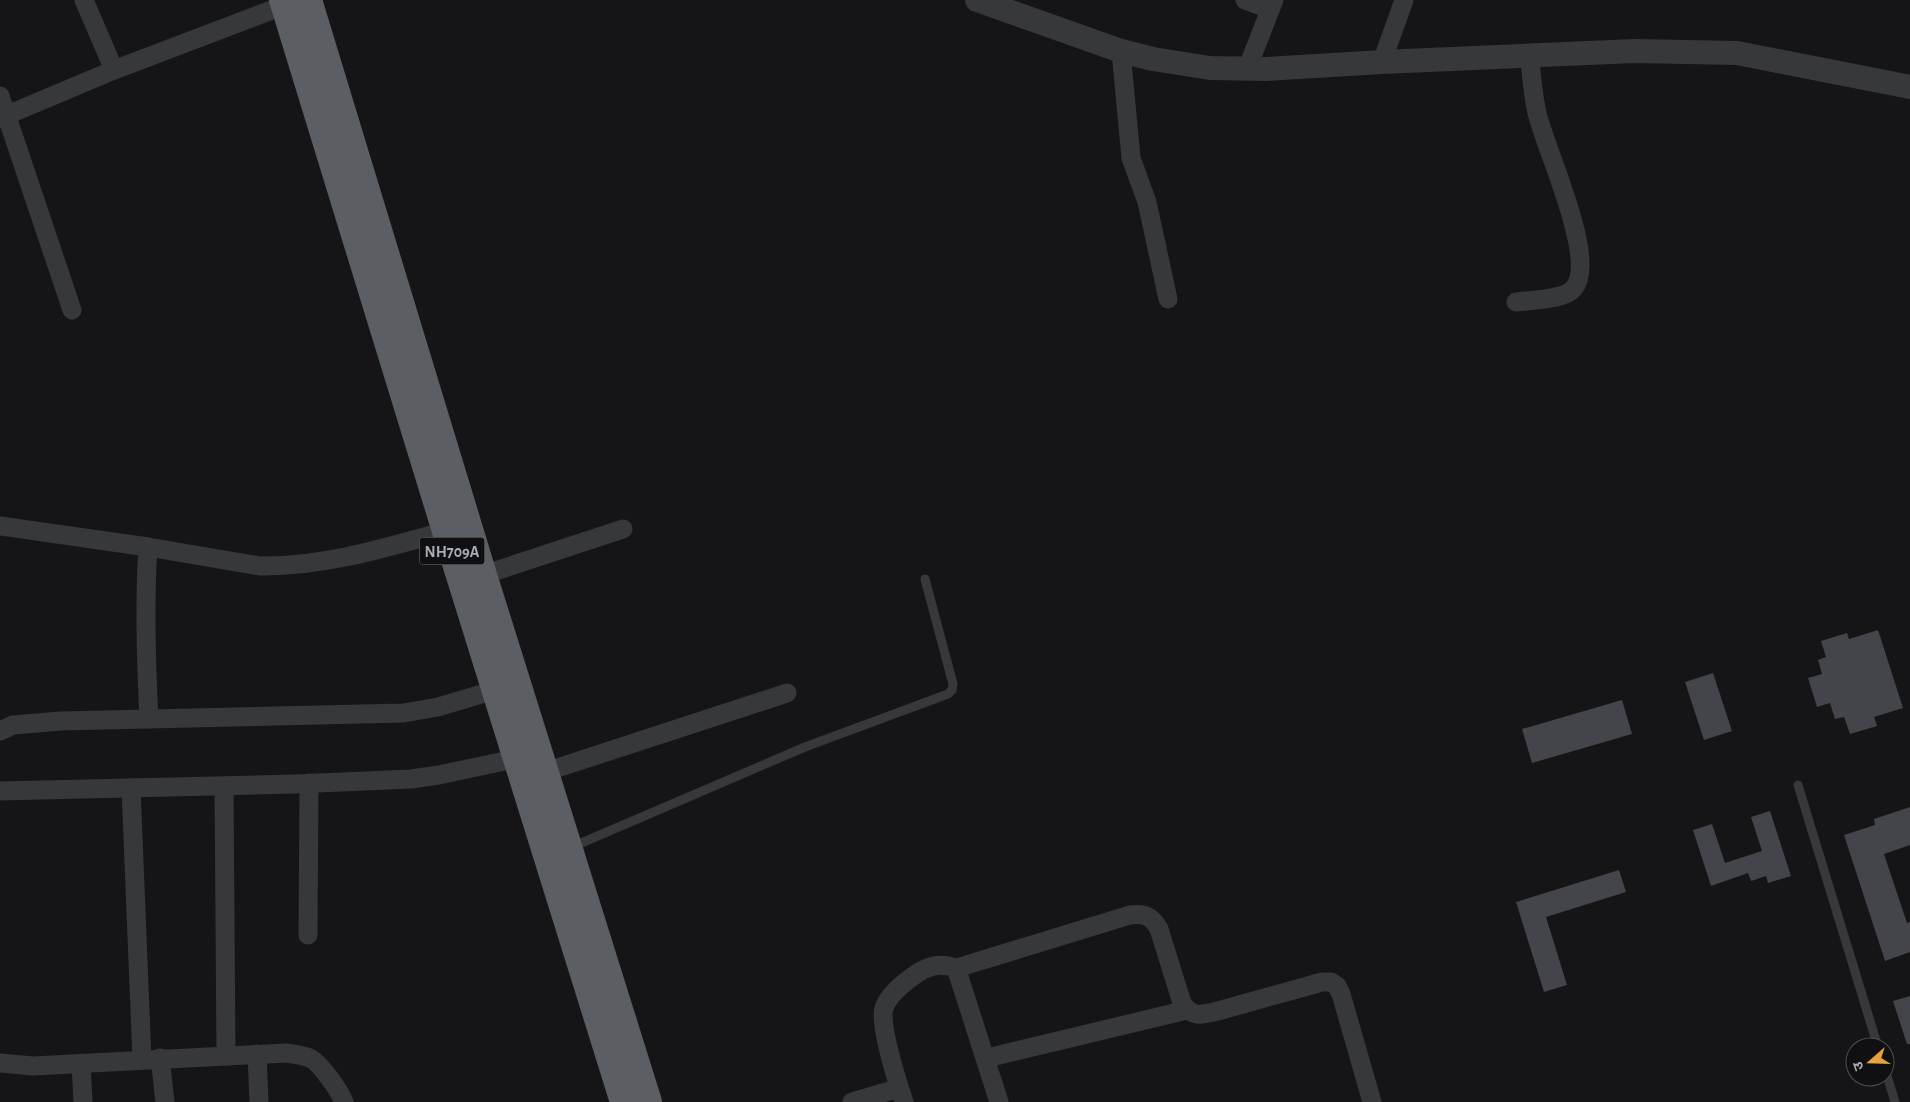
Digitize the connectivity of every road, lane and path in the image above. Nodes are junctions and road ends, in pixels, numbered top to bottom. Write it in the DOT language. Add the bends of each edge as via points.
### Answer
graph roads {
  1 [pos="84,0"];
  2 [pos="977,0"];
  3 [pos="1245,0"];
  4 [pos="1404,0"];
  5 [pos="292,2"];
  6 [pos="1272,4"];
  7 [pos="1122,51"];
  8 [pos="1530,56"];
  9 [pos="1382,62"];
  10 [pos="1247,69"];
  11 [pos="114,70"];
  12 [pos="1910,87"];
  13 [pos="0,96"];
  14 [pos="4,117"];
  15 [pos="1168,299"];
  16 [pos="1516,302"];
  17 [pos="72,310"];
  18 [pos="0,526"];
  19 [pos="623,529"];
  20 [pos="446,531"];
  21 [pos="148,547"];
  22 [pos="484,575"];
  23 [pos="924,579"];
  24 [pos="495,690"];
  25 [pos="787,693"];
  26 [pos="149,719"];
  27 [pos="0,731"];
  28 [pos="533,761"];
  29 [pos="309,783"];
  30 [pos="1798,785"];
  31 [pos="224,786"];
  32 [pos="131,788"];
  33 [pos="0,791"];
  34 [pos="569,848"];
  35 [pos="308,935"];
  36 [pos="958,969"];
  37 [pos="1187,1010"];
  38 [pos="1875,1037"];
  39 [pos="256,1054"];
  40 [pos="226,1056"];
  41 [pos="160,1058"];
  42 [pos="986,1058"];
  43 [pos="142,1060"];
  44 [pos="81,1063"];
  45 [pos="1,1068"];
  46 [pos="1890,1087"];
  47 [pos="901,1095"];
  48 [pos="82,1102"];
  49 [pos="165,1102"];
  50 [pos="259,1102"];
  51 [pos="344,1102"];
  52 [pos="624,1102"];
  53 [pos="648,1102"];
  54 [pos="852,1102"];
  55 [pos="999,1102"];
  56 [pos="1372,1102"];
  57 [pos="1895,1102"];
  1 -- 11 [label="street"];
  2 -- 7 [label="street"];
  3 -- 6 [label="street"];
  4 -- 9 [label="street"];
  5 -- 11 [label="street"];
  5 -- 20 [label="highway, NH709A"];
  5 -- 22 [label="highway, NH709A"];
  6 -- 10 [label="street"];
  7 -- 10 [label="street" via="1153,59"];
  7 -- 15 [label="street" via="1131,158 1147,202"];
  8 -- 9 [label="street"];
  8 -- 12 [label="street" via="1737,53"];
  8 -- 16 [label="street" via="1537,112 1572,219 1581,270 1577,284 1568,294"];
  9 -- 10 [label="street"];
  11 -- 14 [label="street"];
  13 -- 14 [label="street"];
  14 -- 17 [label="street"];
  18 -- 21 [label="street"];
  19 -- 22 [label="street"];
  20 -- 21 [label="street" via="384,548 293,566 260,566"];
  20 -- 24 [label="highway, NH709A"];
  21 -- 26 [label="street" via="145,654"];
  22 -- 28 [label="highway, NH709A"];
  23 -- 34 [label="lane" via="953,684 948,694 805,747"];
  24 -- 26 [label="street" via="438,707 404,713"];
  24 -- 28 [label="highway, NH709A"];
  25 -- 28 [label="street"];
  26 -- 27 [label="street" via="42,722 13,725"];
  28 -- 29 [label="street" via="411,779"];
  28 -- 34 [label="highway, NH709A"];
  28 -- 52 [label="highway, NH709A"];
  29 -- 31 [label="street"];
  29 -- 35 [label="street"];
  30 -- 38 [label="lane"];
  31 -- 32 [label="street"];
  31 -- 40 [label="street"];
  32 -- 33 [label="street"];
  32 -- 43 [label="street"];
  34 -- 53 [label="highway, NH709A"];
  36 -- 37 [label="street" via="1141,914 1153,919 1159,929"];
  36 -- 42 [label="street"];
  36 -- 47 [label="street" via="945,964 923,970 906,981 886,1003 884,1028"];
  37 -- 42 [label="street"];
  37 -- 56 [label="street" via="1192,1014 1210,1013 1331,982 1341,994"];
  39 -- 40 [label="street"];
  39 -- 50 [label="street"];
  39 -- 51 [label="street" via="286,1053 310,1058"];
  40 -- 41 [label="street"];
  41 -- 43 [label="street"];
  41 -- 49 [label="street"];
  42 -- 55 [label="street"];
  43 -- 44 [label="street"];
  44 -- 45 [label="street"];
  44 -- 48 [label="street"];
  46 -- 57 [label="lane"];
  47 -- 54 [label="street"];
}
